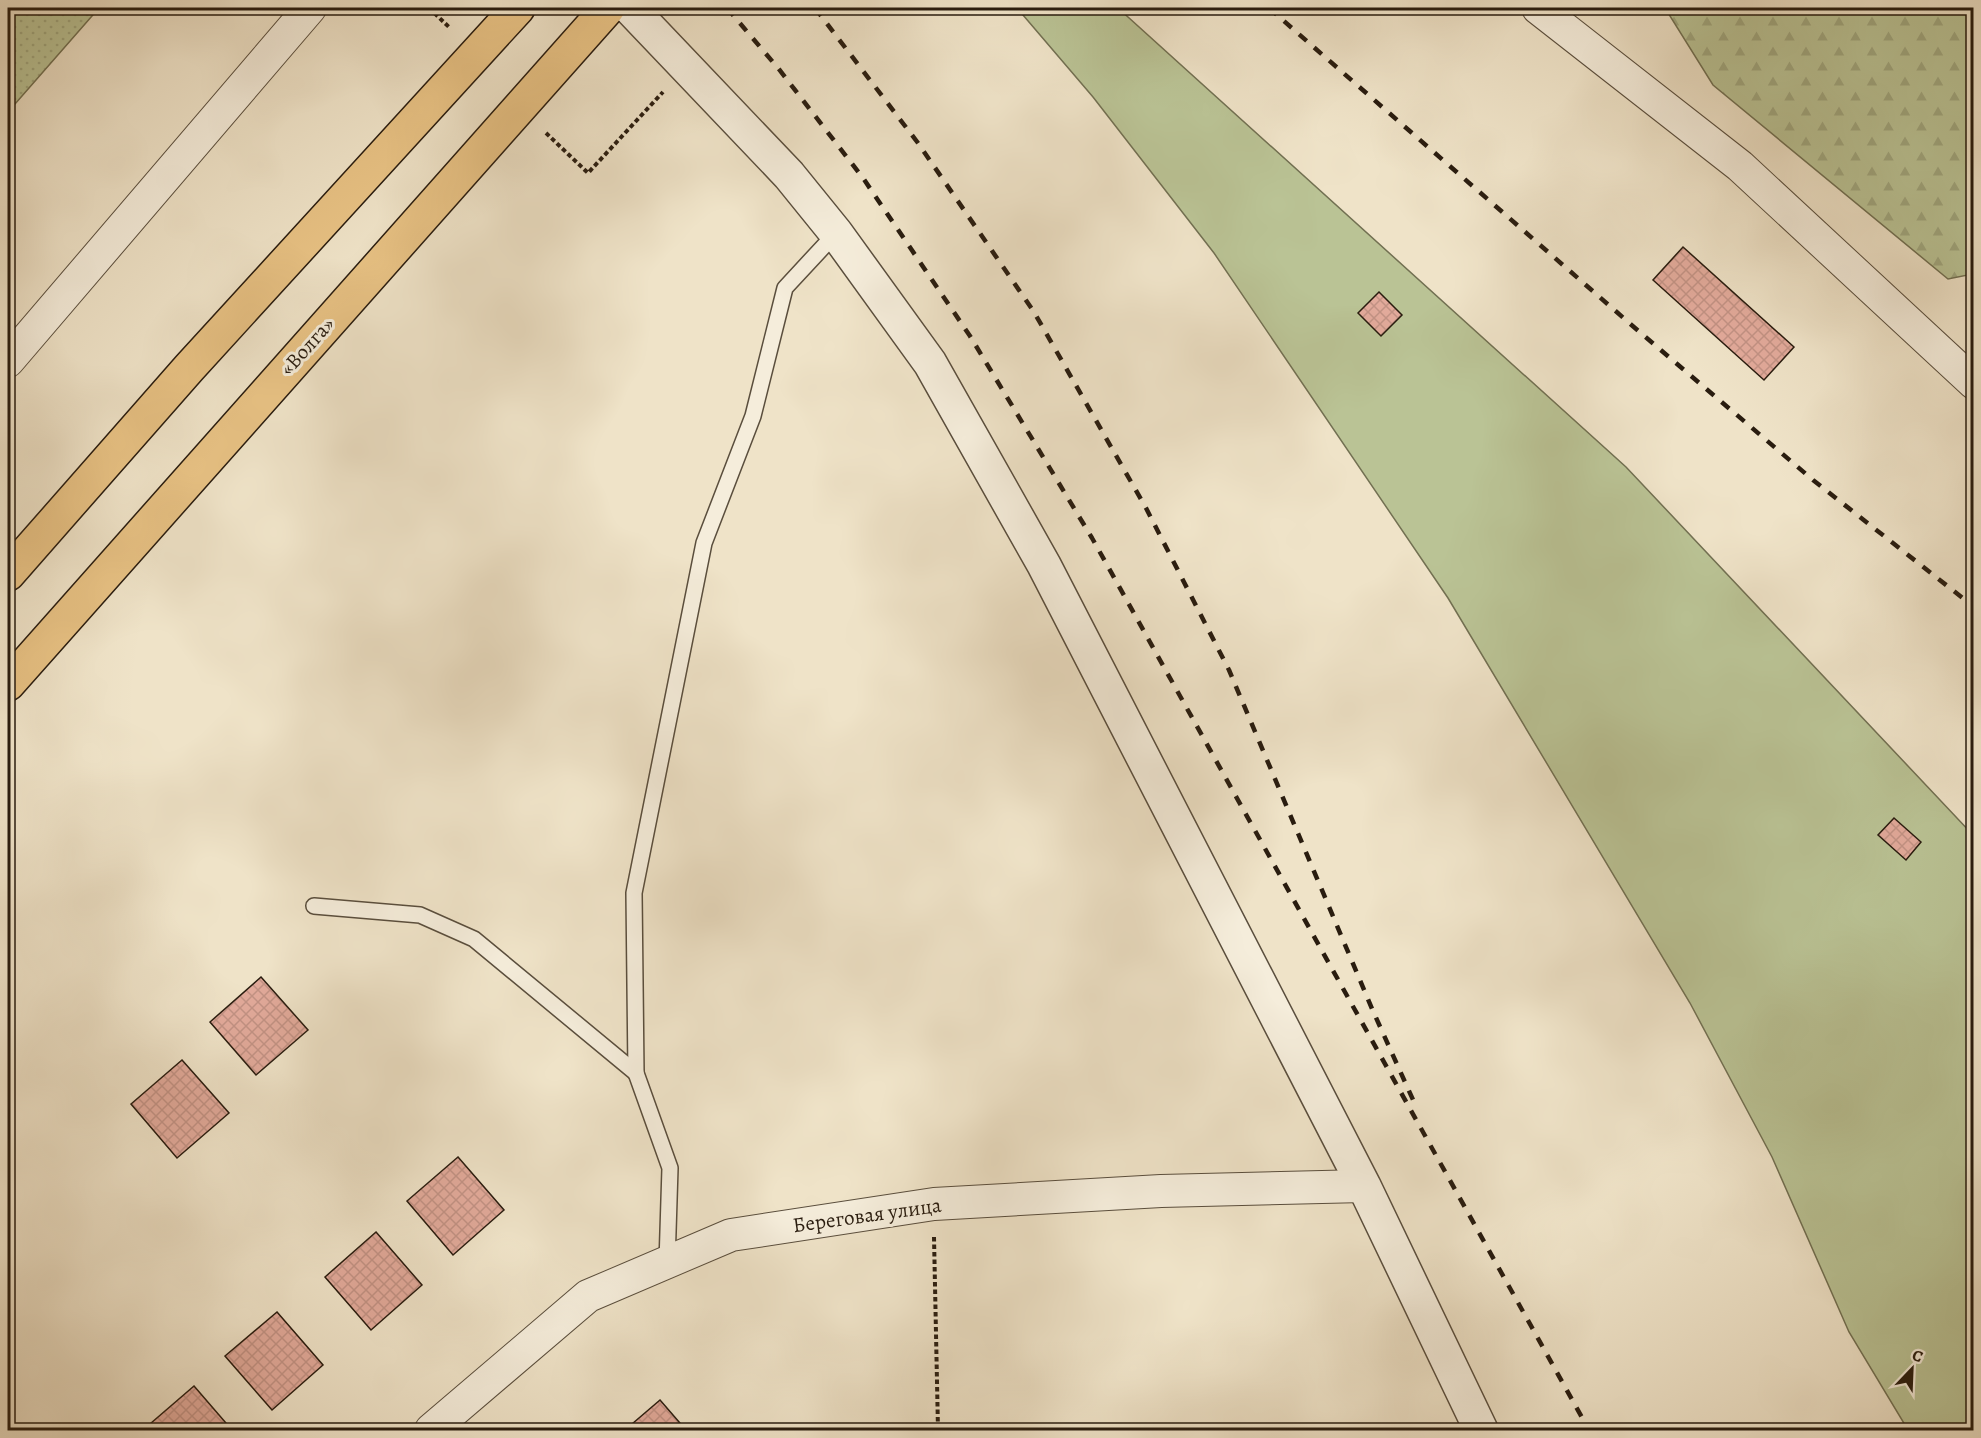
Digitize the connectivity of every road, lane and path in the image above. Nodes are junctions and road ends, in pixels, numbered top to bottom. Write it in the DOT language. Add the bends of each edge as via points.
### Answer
graph roads {
  1 [pos="310,8"];
  2 [pos="429,8"];
  3 [pos="518,8"];
  4 [pos="608,8"];
  5 [pos="630,8"];
  6 [pos="1538,8"];
  7 [pos="449,26"];
  8 [pos="656,99"];
  9 [pos="530,116"];
  10 [pos="836,233"];
  11 [pos="8,362"];
  12 [pos="1974,383"];
  13 [pos="8,574"];
  14 [pos="8,684"];
  15 [pos="314,906"];
  16 [pos="636,1073"];
  17 [pos="1364,1186"];
  18 [pos="934,1204"];
  19 [pos="667,1263"];
  20 [pos="431,1431"];
  21 [pos="938,1431"];
  22 [pos="1481,1431"];
  1 -- 11 [label="street"];
  2 -- 7 [label="path"];
  3 -- 13 [label="highway" via="189,368"];
  4 -- 9 [label="highway, «Волга»"];
  5 -- 10 [label="street" via="789,175"];
  6 -- 12 [label="street" via="1740,165"];
  8 -- 9 [label="path" via="588,173"];
  9 -- 14 [label="highway, «Волга»"];
  10 -- 16 [label="lane" via="785,288 753,416 704,543 634,893"];
  10 -- 17 [label="street" via="930,363 1044,565"];
  15 -- 16 [label="lane" via="420,915 474,939"];
  16 -- 19 [label="lane" via="670,1168"];
  17 -- 18 [label="street, Береговая улица" via="1161,1191"];
  17 -- 22 [label="street"];
  18 -- 19 [label="street, Береговая улица" via="731,1235"];
  18 -- 21 [label="path"];
  19 -- 20 [label="street, Береговая улица" via="588,1296"];
}
